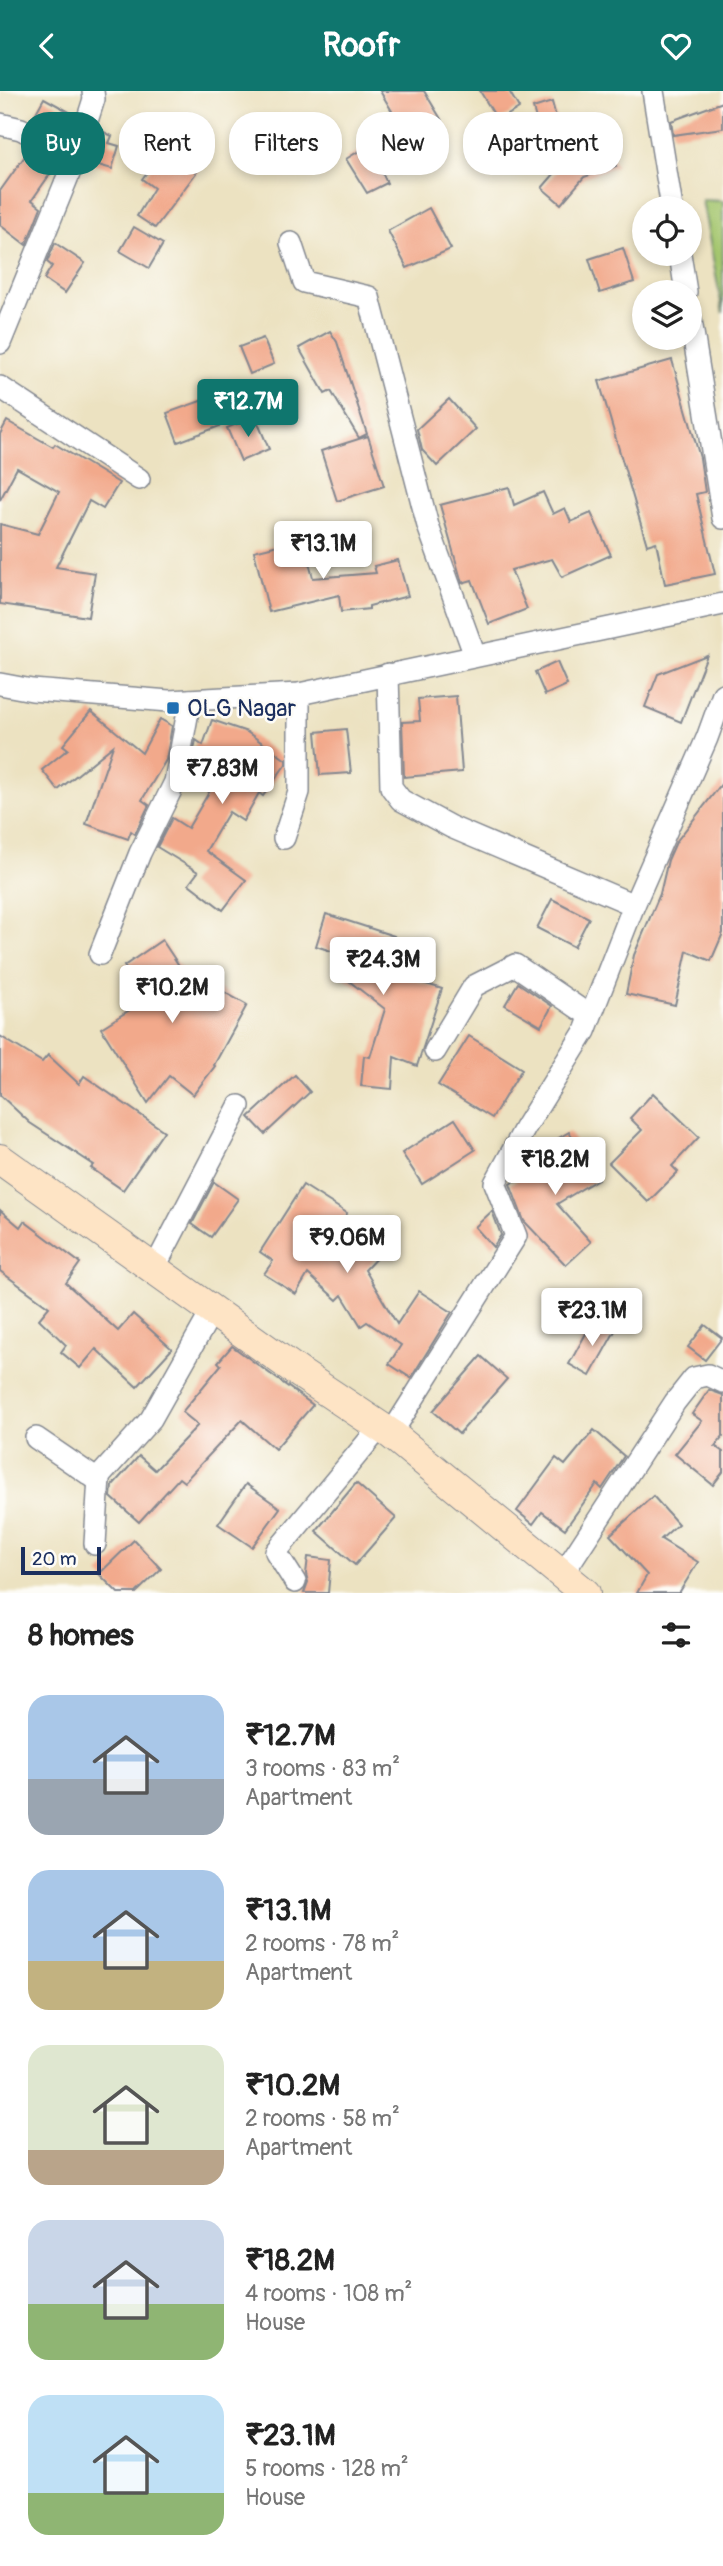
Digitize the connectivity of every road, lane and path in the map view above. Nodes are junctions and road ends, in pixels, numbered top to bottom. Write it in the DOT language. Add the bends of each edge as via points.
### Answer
graph roads {
  1 [pos="93,91"];
  2 [pos="653,91"];
  3 [pos="90,112"];
  4 [pos="0,124"];
  5 [pos="21,129"];
  6 [pos="68,175"];
  7 [pos="670,196"];
  8 [pos="291,243"];
  9 [pos="0,343"];
  10 [pos="696,350"];
  11 [pos="0,387"];
  12 [pos="139,479"];
  13 [pos="723,518"];
  14 [pos="723,604"];
  15 [pos="475,656"];
  16 [pos="388,674"];
  17 [pos="0,684"];
  18 [pos="299,694"];
  19 [pos="723,694"];
  20 [pos="190,700"];
  21 [pos="284,838"];
  22 [pos="634,905"];
  23 [pos="100,954"];
  24 [pos="590,1016"];
  25 [pos="436,1051"];
  26 [pos="239,1105"];
  27 [pos="0,1159"];
  28 [pos="153,1269"];
  29 [pos="212,1311"];
  30 [pos="723,1382"];
  31 [pos="386,1431"];
  32 [pos="36,1438"];
  33 [pos="99,1481"];
  34 [pos="95,1544"];
  35 [pos="295,1582"];
  36 [pos="578,1588"];
  1 -- 3 [label="street"];
  2 -- 7 [label="street"];
  4 -- 5 [label="street"];
  6 -- 9 [label="street"];
  8 -- 15 [label="street" via="304,282 369,297 428,526"];
  10 -- 13 [label="street"];
  11 -- 12 [label="street"];
  14 -- 15 [label="street"];
  15 -- 16 [label="street"];
  16 -- 18 [label="street"];
  16 -- 22 [label="street" via="391,787 401,800 451,827"];
  17 -- 20 [label="street"];
  18 -- 20 [label="street"];
  18 -- 21 [label="street" via="299,792"];
  19 -- 22 [label="street"];
  20 -- 23 [label="street" via="174,782 139,853"];
  22 -- 24 [label="street"];
  24 -- 25 [label="street" via="515,965 474,986"];
  24 -- 31 [label="street" via="495,1183 516,1236"];
  26 -- 28 [label="street"];
  27 -- 28 [label="main road"];
  28 -- 29 [label="main road"];
  29 -- 31 [label="main road"];
  29 -- 33 [label="street" via="151,1419"];
  30 -- 36 [label="street" via="708,1375 694,1377 675,1402"];
  31 -- 35 [label="street" via="276,1552"];
  31 -- 36 [label="main road"];
  32 -- 33 [label="street"];
  33 -- 34 [label="street"];
}
